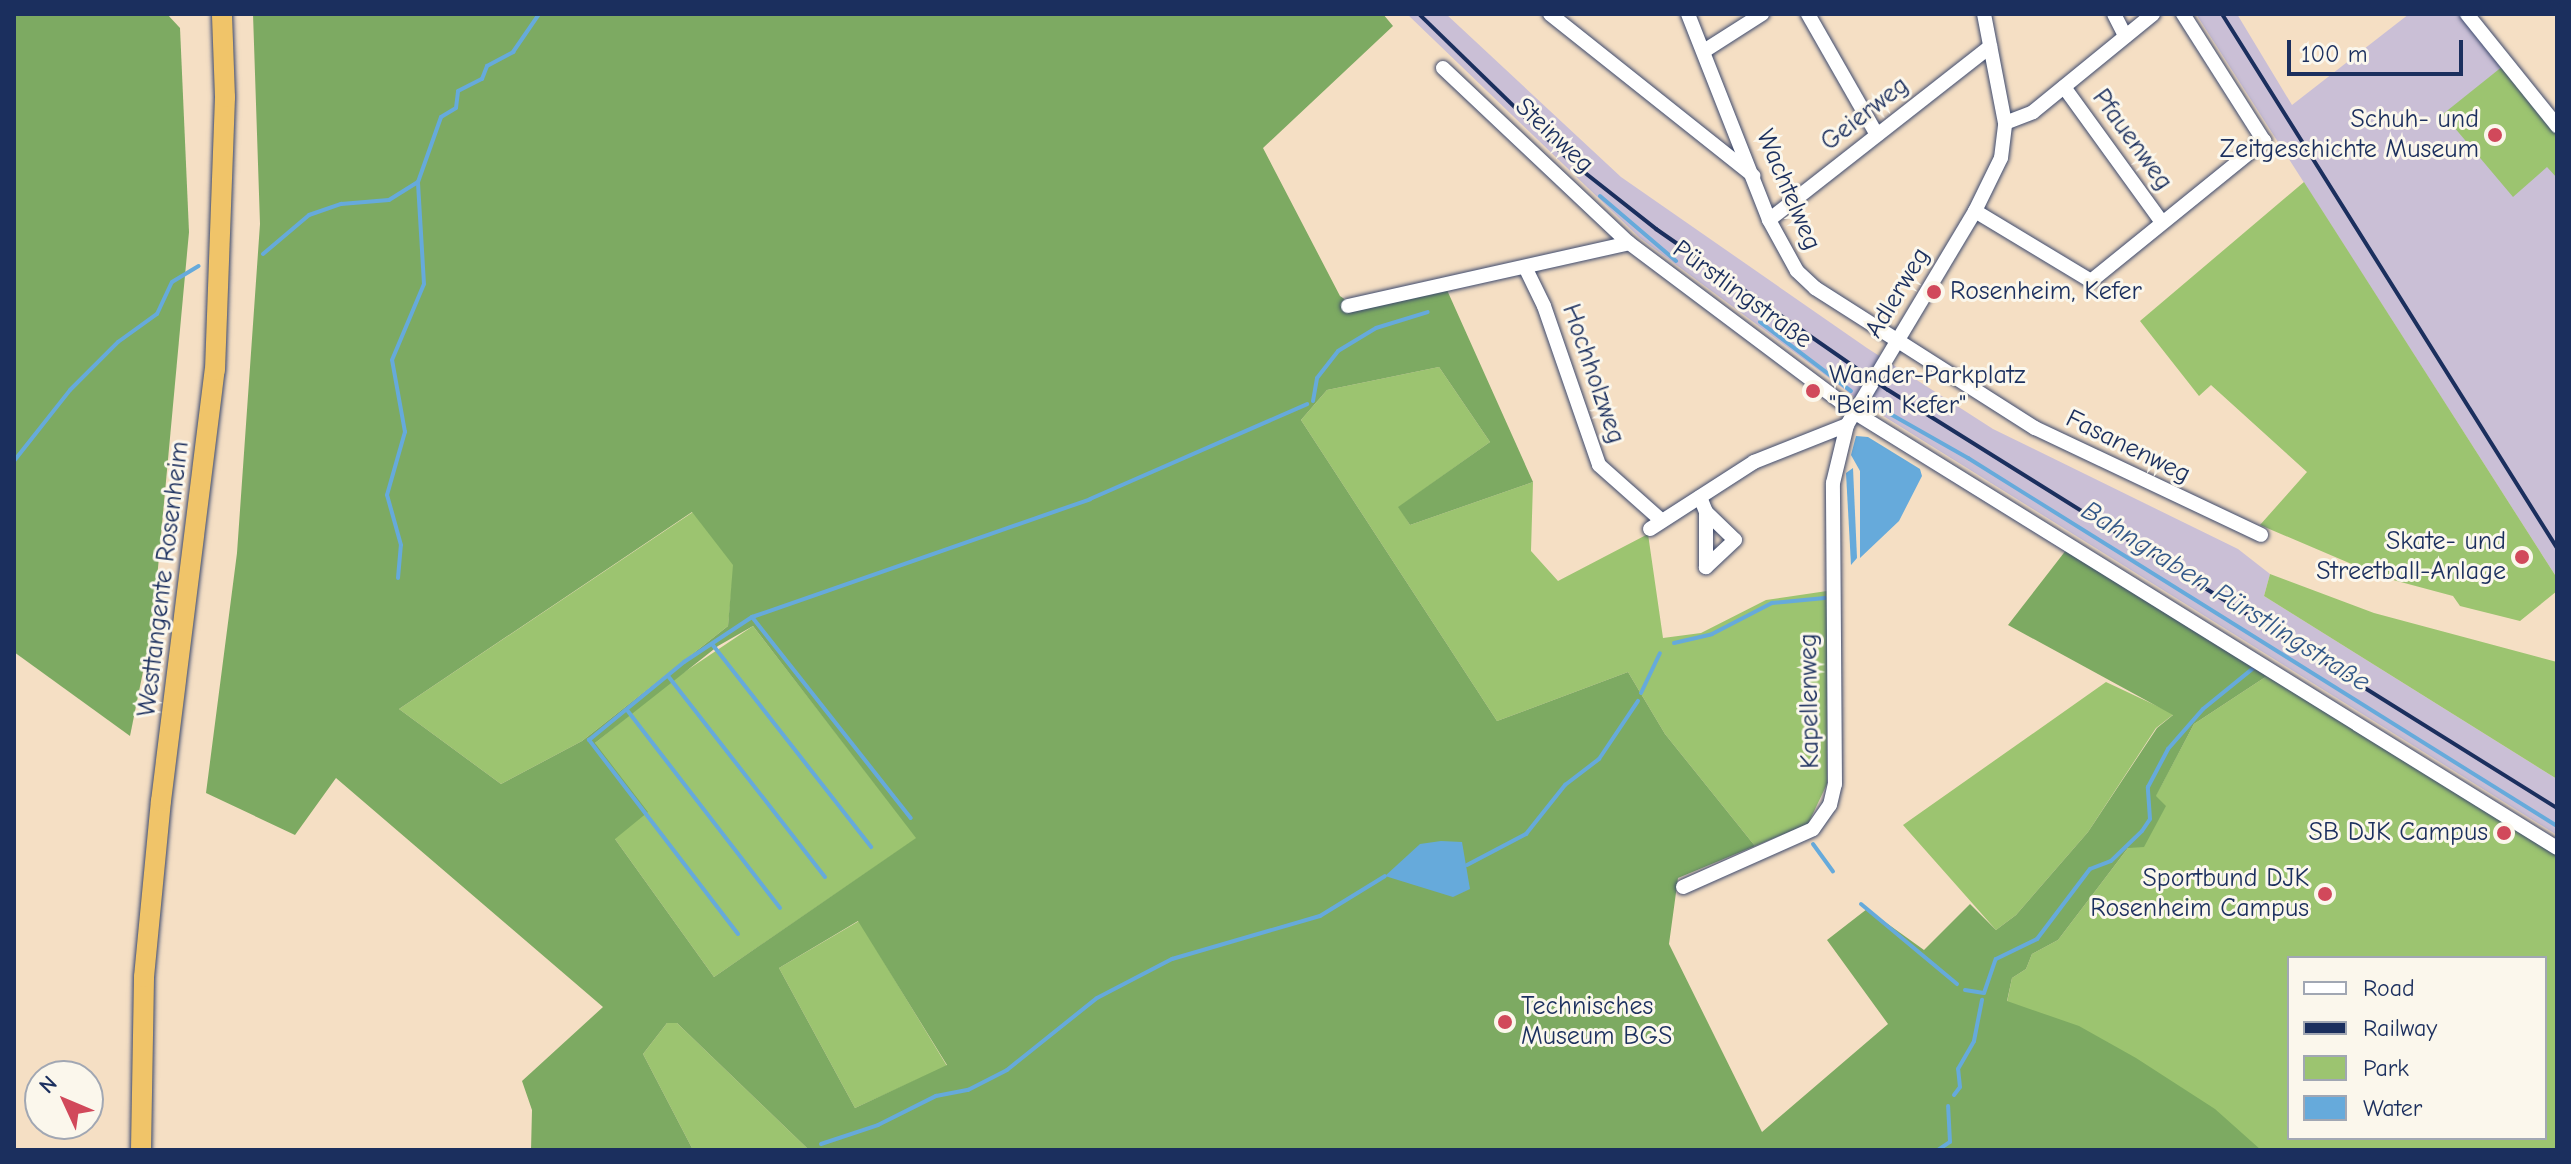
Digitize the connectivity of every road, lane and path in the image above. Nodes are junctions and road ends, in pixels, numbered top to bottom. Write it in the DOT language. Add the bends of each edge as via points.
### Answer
graph roads {
  1 [pos="1550,14"];
  2 [pos="1688,14"];
  3 [pos="1762,14"];
  4 [pos="1808,14"];
  5 [pos="1984,14"];
  6 [pos="2114,14"];
  7 [pos="2153,14"];
  8 [pos="2183,14"];
  9 [pos="2467,14"];
  10 [pos="221,15"];
  11 [pos="2125,36"];
  12 [pos="1990,47"];
  13 [pos="1704,51"];
  14 [pos="1443,68"];
  15 [pos="2064,87"];
  16 [pos="2005,123"];
  17 [pos="2557,126"];
  18 [pos="1877,135"];
  19 [pos="1754,176"];
  20 [pos="1975,211"];
  21 [pos="1769,220"];
  22 [pos="2161,221"];
  23 [pos="1629,243"];
  24 [pos="1525,267"];
  25 [pos="1348,306"];
  26 [pos="1895,344"];
  27 [pos="1851,418"];
  28 [pos="1700,497"];
  29 [pos="1706,512"];
  30 [pos="2261,535"];
  31 [pos="2557,848"];
  32 [pos="1683,887"];
  33 [pos="141,1150"];
  1 -- 19 [label="street"];
  2 -- 13 [label="street, Wachtelweg"];
  3 -- 13 [label="street"];
  4 -- 18 [label="street"];
  5 -- 12 [label="street, Adlerweg"];
  6 -- 11 [label="street"];
  7 -- 11 [label="street"];
  8 -- 22 [label="street" via="2264,141"];
  9 -- 17 [label="street"];
  10 -- 33 [label="highway, Westtangente Rosenheim" via="224,158 215,370 148,933"];
  11 -- 15 [label="street"];
  12 -- 16 [label="street, Adlerweg"];
  12 -- 18 [label="street, Geierweg"];
  13 -- 19 [label="street, Wachtelweg"];
  14 -- 23 [label="street, Steinweg"];
  15 -- 16 [label="street" via="2033,112"];
  15 -- 22 [label="street, Pfauenweg"];
  16 -- 20 [label="street, Adlerweg" via="2001,158"];
  18 -- 21 [label="street, Geierweg"];
  19 -- 21 [label="street, Wachtelweg"];
  20 -- 22 [label="street" via="2091,281"];
  20 -- 26 [label="street, Adlerweg"];
  21 -- 26 [label="street, Wachtelweg" via="1797,271"];
  23 -- 24 [label="street"];
  23 -- 27 [label="street, Pürstlingstraße"];
  24 -- 25 [label="street"];
  24 -- 28 [label="street, Hochholzweg" via="1544,306 1599,465 1656,525"];
  26 -- 27 [label="street, Adlerweg"];
  26 -- 30 [label="street, Fasanenweg" via="2035,428"];
  27 -- 28 [label="street" via="1754,462"];
  27 -- 31 [label="street, Pürstlingstraße"];
  27 -- 32 [label="street, Kapellenweg" via="1836,461 1832,498 1835,769 1830,805 1813,829"];
  28 -- 29 [label="street"];
}
